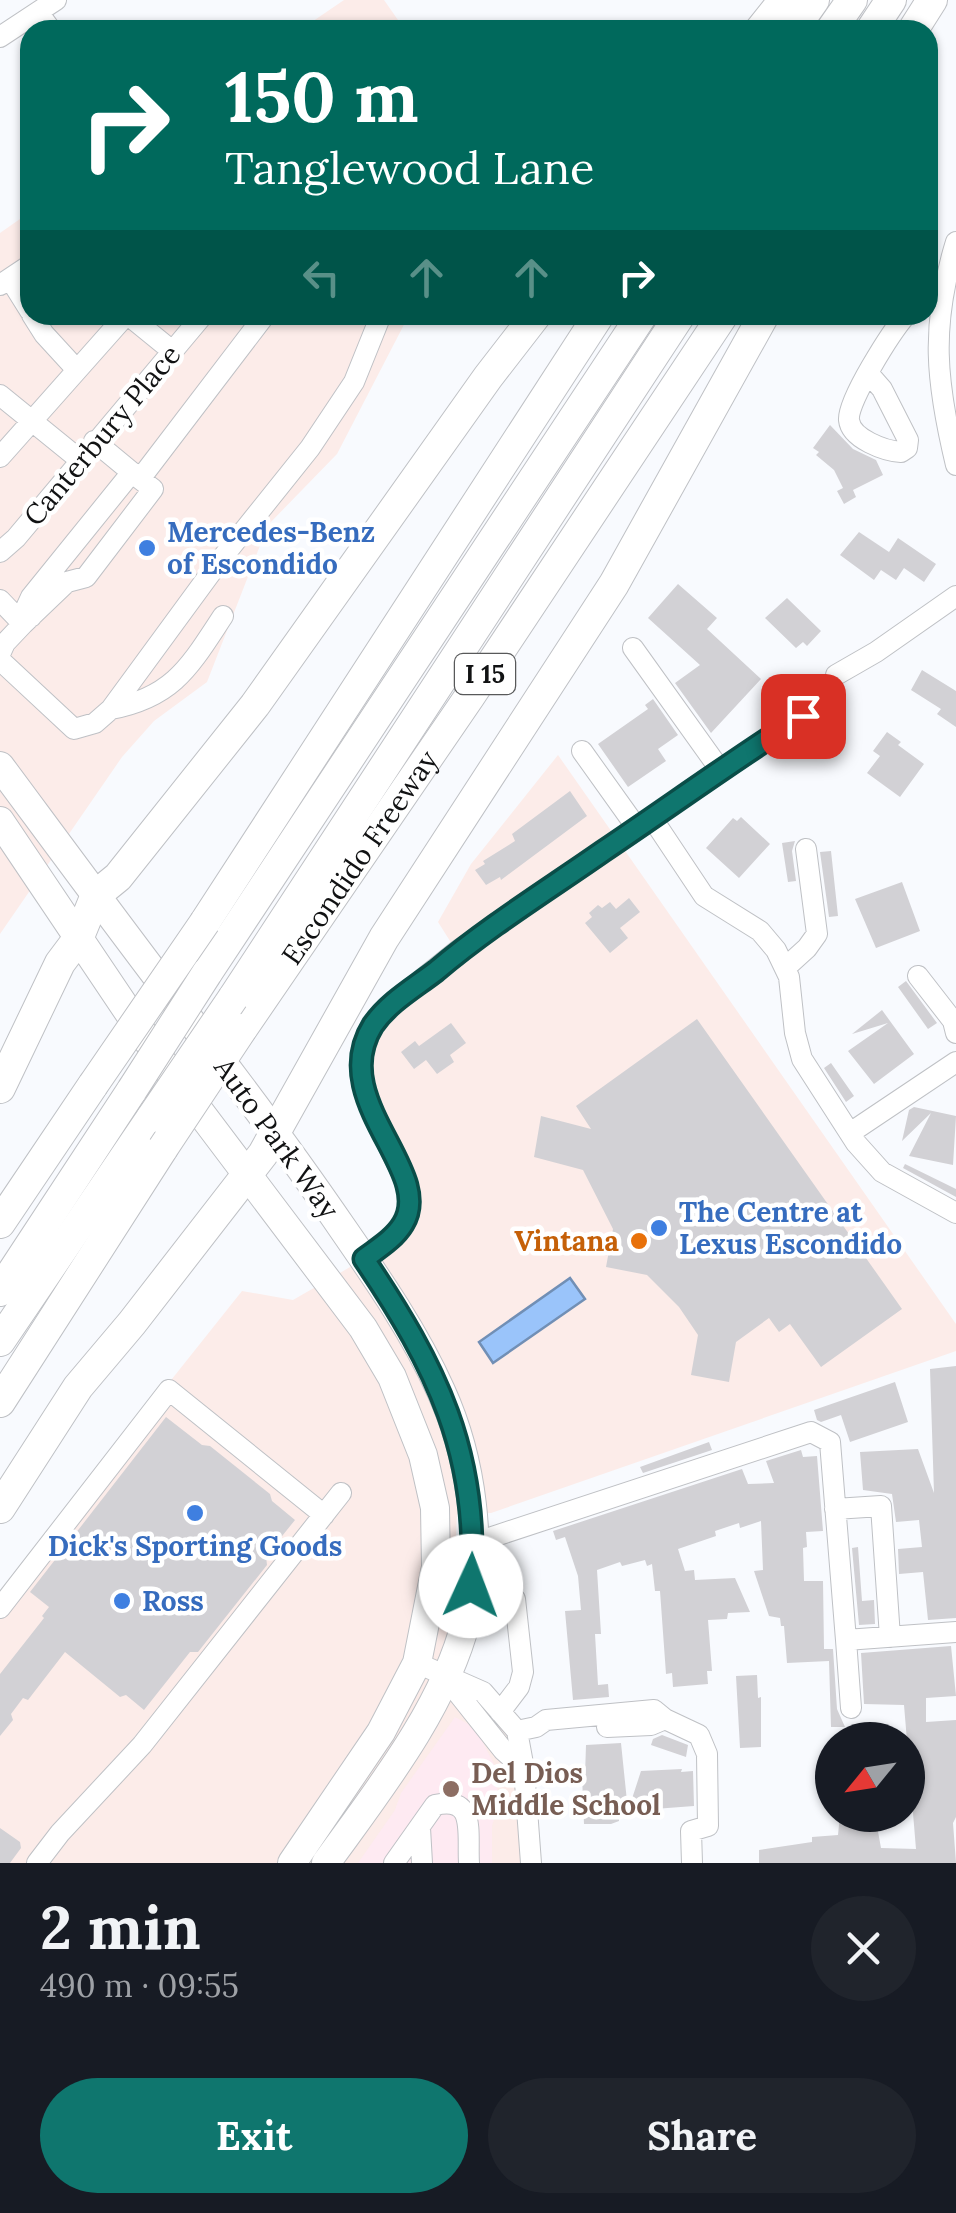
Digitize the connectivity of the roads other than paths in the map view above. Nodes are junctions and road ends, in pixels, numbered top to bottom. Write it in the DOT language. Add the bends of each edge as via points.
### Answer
graph roads {
  1 [pos="784,0"];
  2 [pos="768,20"];
  3 [pos="956,242"];
  4 [pos="938,293"];
  5 [pos="38,325"];
  6 [pos="118,325"];
  7 [pos="140,325"];
  8 [pos="193,325"];
  9 [pos="257,325"];
  10 [pos="374,325"];
  11 [pos="528,325"];
  12 [pos="594,325"];
  13 [pos="635,325"];
  14 [pos="673,325"];
  15 [pos="716,325"];
  16 [pos="758,325"];
  17 [pos="900,325"];
  18 [pos="935,325"];
  19 [pos="171,350"];
  20 [pos="77,370"];
  21 [pos="868,374"];
  22 [pos="0,395"];
  23 [pos="32,420"];
  24 [pos="952,436"];
  25 [pos="94,442"];
  26 [pos="1,455"];
  27 [pos="80,460"];
  28 [pos="956,465"];
  29 [pos="141,480"];
  30 [pos="0,552"];
  31 [pos="956,596"];
  32 [pos="0,600"];
  33 [pos="223,616"];
  34 [pos="27,620"];
  35 [pos="633,648"];
  36 [pos="0,657"];
  37 [pos="836,675"];
  38 [pos="111,709"];
  39 [pos="804,716"];
  40 [pos="582,751"];
  41 [pos="0,766"];
  42 [pos="721,771"];
  43 [pos="0,822"];
  44 [pos="644,823"];
  45 [pos="806,849"];
  46 [pos="96,895"];
  47 [pos="78,939"];
  48 [pos="785,968"];
  49 [pos="918,976"];
  50 [pos="956,1032"];
  51 [pos="956,1060"];
  52 [pos="0,1088"];
  53 [pos="276,1131"];
  54 [pos="850,1134"];
  55 [pos="248,1176"];
  56 [pos="956,1213"];
  57 [pos="0,1224"];
  58 [pos="364,1259"];
  59 [pos="334,1288"];
  60 [pos="0,1291"];
  61 [pos="0,1341"];
  62 [pos="442,1393"];
  63 [pos="0,1402"];
  64 [pos="341,1493"];
  65 [pos="0,1508"];
  66 [pos="836,1509"];
  67 [pos="324,1516"];
  68 [pos="474,1543"];
  69 [pos="514,1599"];
  70 [pos="0,1608"];
  71 [pos="956,1632"];
  72 [pos="890,1637"];
  73 [pos="846,1640"];
  74 [pos="417,1663"];
  75 [pos="444,1675"];
  76 [pos="850,1708"];
  77 [pos="500,1712"];
  78 [pos="526,1729"];
  79 [pos="524,1769"];
  80 [pos="420,1828"];
  81 [pos="37,1863"];
  82 [pos="292,1863"];
  83 [pos="326,1863"];
  84 [pos="394,1863"];
  85 [pos="422,1863"];
  86 [pos="469,1863"];
  87 [pos="531,1863"];
  88 [pos="692,1863"];
  1 -- 2 [label="highway"];
  3 -- 4 [label="street"];
  5 -- 20 [label="street"];
  6 -- 20 [label="street"];
  7 -- 19 [label="street"];
  8 -- 19 [label="street, Canterbury Place"];
  9 -- 29 [label="street"];
  10 -- 38 [label="street" via="354,382 310,448"];
  11 -- 46 [label="highway" via="256,705 118,877"];
  12 -- 57 [label="highway, bridge" via="206,922"];
  13 -- 60 [label="highway, bridge"];
  14 -- 61 [label="highway, bridge"];
  15 -- 63 [label="highway, Escondido Freeway / I 15, bridge" via="242,1029"];
  16 -- 53 [label="highway" via="614,584 384,938"];
  17 -- 21 [label="street"];
  18 -- 24 [label="street" via="940,396"];
  19 -- 25 [label="street, Canterbury Place"];
  20 -- 23 [label="street"];
  22 -- 23 [label="street"];
  23 -- 26 [label="street"];
  23 -- 27 [label="street"];
  24 -- 28 [label="street"];
  25 -- 27 [label="street, Canterbury Place"];
  25 -- 29 [label="street"];
  27 -- 30 [label="street, Canterbury Place"];
  29 -- 34 [label="street" via="31,597"];
  29 -- 34 [label="street" via="86,577 67,582"];
  31 -- 37 [label="street"];
  32 -- 34 [label="street"];
  33 -- 38 [label="street" via="171,686"];
  34 -- 36 [label="street"];
  35 -- 42 [label="street"];
  36 -- 38 [label="street" via="74,729"];
  39 -- 42 [label="street"];
  40 -- 44 [label="street"];
  41 -- 46 [label="main road, Auto Park Way"];
  42 -- 44 [label="street"];
  43 -- 47 [label="main road, Auto Park Way"];
  44 -- 48 [label="street" via="704,896 760,931"];
  44 -- 58 [label="street" via="457,951 372,1027 362,1082 408,1186 409,1206 404,1224"];
  45 -- 48 [label="street" via="817,934"];
  46 -- 47 [label="highway"];
  46 -- 53 [label="main road, Auto Park Way"];
  47 -- 52 [label="highway" via="60,962"];
  47 -- 55 [label="main road, Auto Park Way"];
  48 -- 54 [label="street" via="802,1059"];
  49 -- 50 [label="street"];
  51 -- 54 [label="street"];
  53 -- 55 [label="highway"];
  53 -- 58 [label="main road, Auto Park Way"];
  54 -- 56 [label="street" via="882,1172"];
  55 -- 59 [label="main road, Auto Park Way"];
  55 -- 65 [label="highway" via="78,1387"];
  58 -- 62 [label="main road, Auto Park Way"];
  59 -- 62 [label="main road" via="370,1302 412,1371"];
  59 -- 74 [label="main road, Auto Park Way" via="392,1376 423,1454 435,1508 436,1567"];
  62 -- 68 [label="main road, Auto Park Way" via="465,1468"];
  64 -- 67 [label="street"];
  66 -- 68 [label="street" via="830,1442 810,1432"];
  66 -- 72 [label="street" via="881,1506"];
  66 -- 73 [label="street"];
  67 -- 70 [label="street" via="168,1390"];
  67 -- 81 [label="street" via="142,1745"];
  68 -- 75 [label="main road, Auto Park Way" via="466,1620"];
  69 -- 77 [label="street" via="523,1672"];
  71 -- 72 [label="street"];
  72 -- 73 [label="street"];
  73 -- 76 [label="street"];
  74 -- 75 [label="street"];
  74 -- 82 [label="main road, Auto Park Way" via="381,1732"];
  75 -- 77 [label="street" via="483,1692"];
  75 -- 79 [label="street"];
  75 -- 83 [label="main road, Auto Park Way" via="398,1764"];
  77 -- 78 [label="street"];
  78 -- 79 [label="street"];
  78 -- 88 [label="street" via="665,1719 699,1735 707,1754 708,1826 690,1831"];
  79 -- 87 [label="street"];
  80 -- 84 [label="street"];
  80 -- 85 [label="street"];
  80 -- 86 [label="street" via="435,1805 460,1804"];
}
